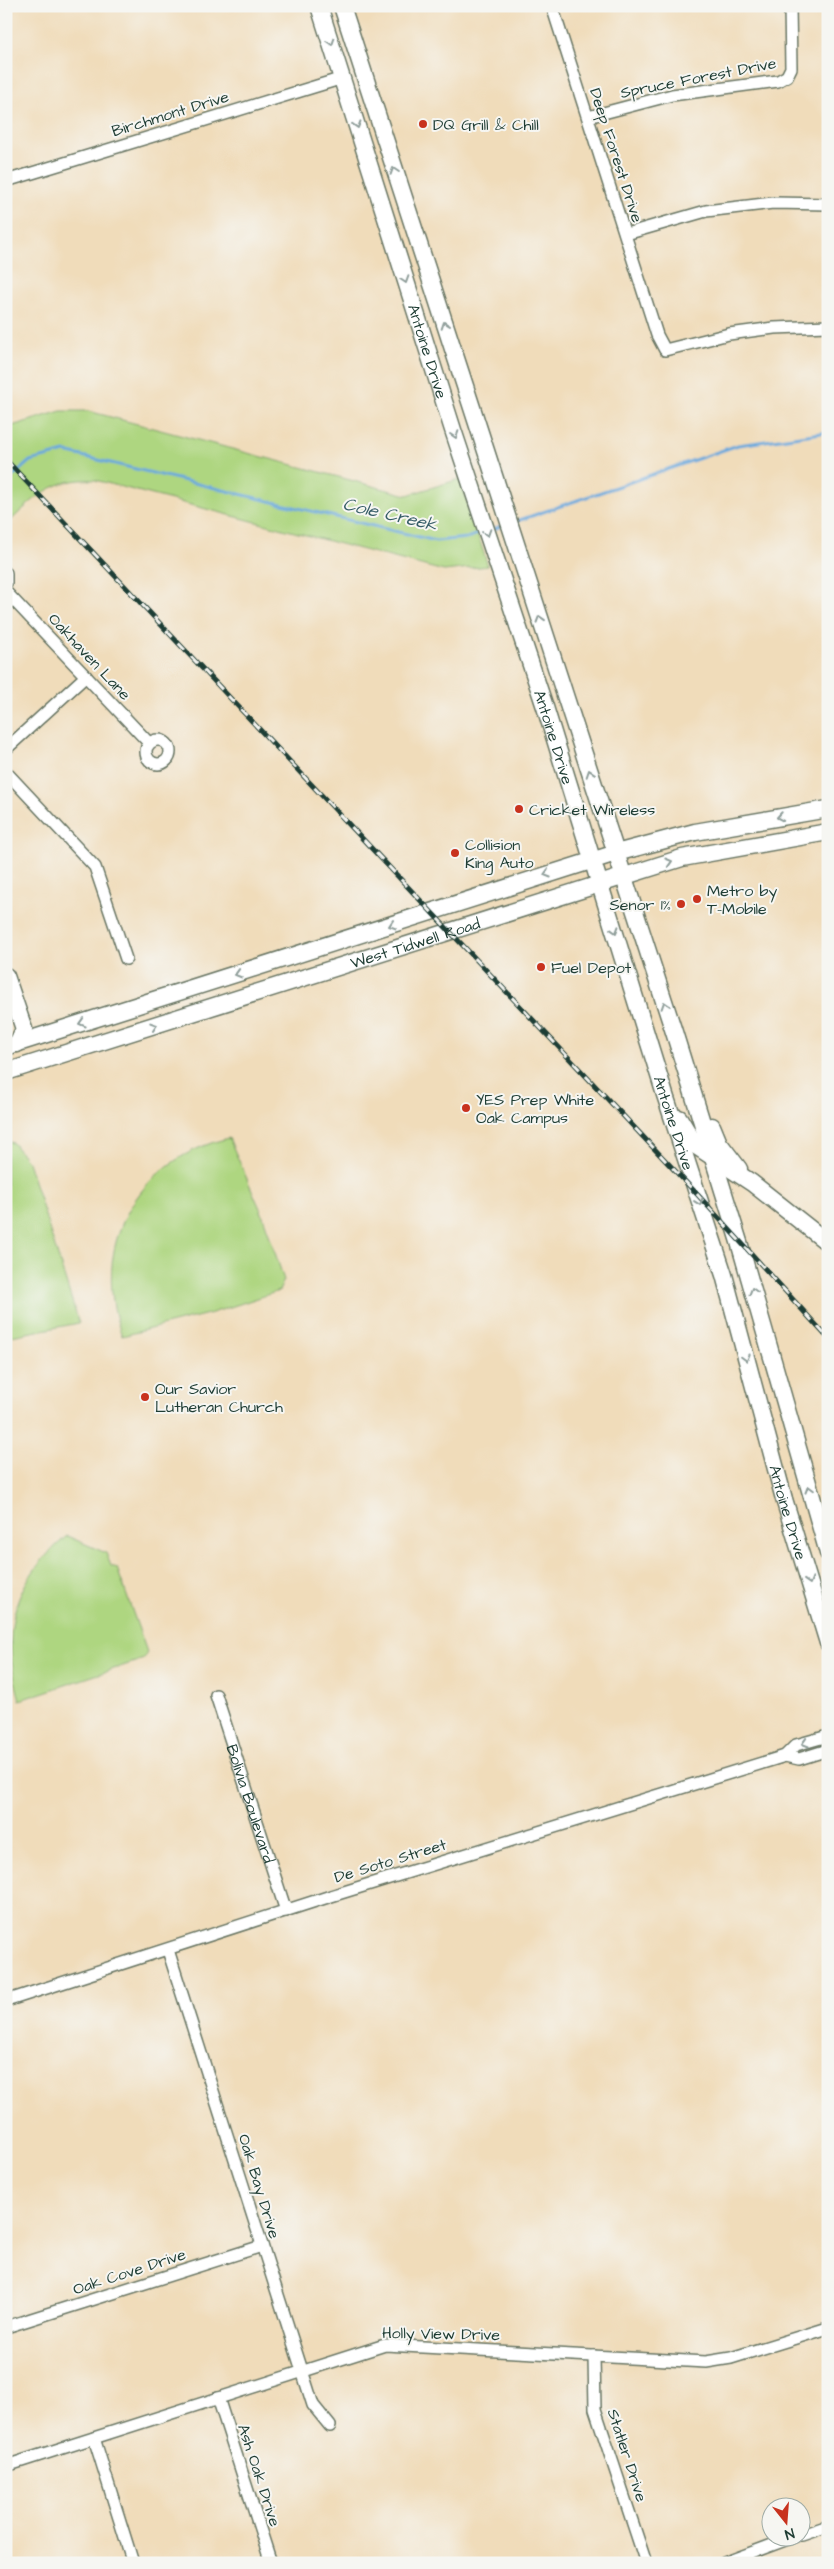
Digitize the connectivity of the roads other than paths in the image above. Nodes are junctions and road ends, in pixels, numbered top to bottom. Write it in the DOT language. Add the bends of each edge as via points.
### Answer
graph roads {
  1 [pos="319,6"];
  2 [pos="342,6"];
  3 [pos="552,6"];
  4 [pos="790,6"];
  5 [pos="362,72"];
  6 [pos="343,78"];
  7 [pos="588,117"];
  8 [pos="6,181"];
  9 [pos="828,204"];
  10 [pos="413,229"];
  11 [pos="626,234"];
  12 [pos="391,236"];
  13 [pos="828,326"];
  14 [pos="456,356"];
  15 [pos="431,363"];
  16 [pos="6,573"];
  17 [pos="6,584"];
  18 [pos="6,592"];
  19 [pos="86,676"];
  20 [pos="149,743"];
  21 [pos="6,749"];
  22 [pos="6,772"];
  23 [pos="828,809"];
  24 [pos="828,832"];
  25 [pos="616,853"];
  26 [pos="593,860"];
  27 [pos="623,877"];
  28 [pos="600,883"];
  29 [pos="467,900"];
  30 [pos="476,923"];
  31 [pos="314,950"];
  32 [pos="126,959"];
  33 [pos="321,972"];
  34 [pos="6,976"];
  35 [pos="179,993"];
  36 [pos="186,1015"];
  37 [pos="674,1032"];
  38 [pos="648,1038"];
  39 [pos="10,1043"];
  40 [pos="684,1066"];
  41 [pos="24,1067"];
  42 [pos="6,1072"];
  43 [pos="665,1095"];
  44 [pos="712,1156"];
  45 [pos="748,1181"];
  46 [pos="724,1196"];
  47 [pos="828,1242"];
  48 [pos="828,1553"];
  49 [pos="828,1643"];
  50 [pos="216,1695"];
  51 [pos="828,1736"];
  52 [pos="828,1750"];
  53 [pos="785,1756"];
  54 [pos="286,1911"];
  55 [pos="168,1950"];
  56 [pos="6,2001"];
  57 [pos="262,2246"];
  58 [pos="6,2327"];
  59 [pos="828,2328"];
  60 [pos="594,2356"];
  61 [pos="303,2372"];
  62 [pos="218,2398"];
  63 [pos="330,2426"];
  64 [pos="94,2438"];
  65 [pos="6,2466"];
  66 [pos="828,2526"];
  67 [pos="812,2532"];
  68 [pos="769,2546"];
  69 [pos="133,2563"];
  70 [pos="272,2563"];
  71 [pos="646,2563"];
  72 [pos="724,2563"];
  1 -- 6 [label="main road, Antoine Drive, one-way"];
  2 -- 5 [label="main road, Antoine Drive"];
  3 -- 7 [label="street, Deep Forest Drive"];
  4 -- 7 [label="street, Spruce Forest Drive" via="791,68 787,76 778,81 672,95"];
  5 -- 6 [label="main road"];
  10 -- 5 [label="main road, Antoine Drive, one-way"];
  6 -- 8 [label="street, Birchmont Drive"];
  6 -- 12 [label="main road, Antoine Drive, one-way"];
  7 -- 11 [label="street, Deep Forest Drive"];
  9 -- 11 [label="street" via="773,203 706,211"];
  10 -- 12 [label="main road"];
  14 -- 10 [label="main road, Antoine Drive, one-way"];
  11 -- 13 [label="street, Deep Forest Drive" via="650,315 665,350 729,334"];
  12 -- 15 [label="main road, Antoine Drive, one-way"];
  14 -- 15 [label="main road"];
  25 -- 14 [label="main road, Antoine Drive, one-way"];
  15 -- 26 [label="main road, Antoine Drive, one-way"];
  16 -- 17 [label="street"];
  18 -- 19 [label="street, Oakhaven Lane"];
  19 -- 20 [label="street, Oakhaven Lane"];
  19 -- 21 [label="street"];
  22 -- 32 [label="street" via="95,868"];
  23 -- 25 [label="main road, West Tidwell Road, one-way" via="695,832"];
  27 -- 24 [label="main road, West Tidwell Road, one-way" via="682,858"];
  25 -- 26 [label="main road, West Tidwell Road"];
  25 -- 27 [label="main road, Antoine Drive"];
  26 -- 28 [label="main road, Antoine Drive"];
  26 -- 29 [label="main road, West Tidwell Road, one-way"];
  27 -- 28 [label="main road, West Tidwell Road"];
  37 -- 27 [label="main road, Antoine Drive, one-way"];
  28 -- 30 [label="main road, West Tidwell Road"];
  28 -- 38 [label="main road, Antoine Drive, one-way"];
  29 -- 30 [label="main road"];
  29 -- 31 [label="main road, West Tidwell Road, one-way"];
  30 -- 33 [label="main road, West Tidwell Road"];
  31 -- 33 [label="main road"];
  31 -- 35 [label="main road, West Tidwell Road, one-way"];
  33 -- 36 [label="main road, West Tidwell Road"];
  34 -- 39 [label="main road" via="24,1029"];
  35 -- 36 [label="main road"];
  35 -- 39 [label="main road, West Tidwell Road, one-way"];
  41 -- 36 [label="main road, West Tidwell Road, one-way"];
  37 -- 38 [label="main road"];
  37 -- 40 [label="main road, Antoine Drive"];
  38 -- 43 [label="main road, Antoine Drive"];
  39 -- 41 [label="main road"];
  40 -- 44 [label="main road, Antoine Drive"];
  40 -- 45 [label="main road" via="707,1111 718,1143"];
  41 -- 42 [label="main road, West Tidwell Road"];
  43 -- 44 [label="main road" via="696,1146"];
  43 -- 49 [label="main road, Antoine Drive, one-way" via="724,1275 784,1499"];
  44 -- 45 [label="main road"];
  44 -- 46 [label="main road, Antoine Drive"];
  45 -- 46 [label="main road" via="734,1176 730,1178 726,1182"];
  45 -- 47 [label="main road"];
  48 -- 46 [label="main road, Antoine Drive, one-way"];
  50 -- 54 [label="street, Bolivia Boulevard"];
  51 -- 53 [label="street, De Soto Street, one-way" via="796,1746"];
  52 -- 53 [label="street, De Soto Street" via="799,1759"];
  53 -- 54 [label="street, De Soto Street"];
  54 -- 55 [label="street, De Soto Street"];
  55 -- 56 [label="street, De Soto Street"];
  55 -- 57 [label="street, Oak Bay Drive"];
  57 -- 58 [label="street, Oak Cove Drive"];
  57 -- 61 [label="street, Oak Bay Drive"];
  59 -- 60 [label="street, Holly View Drive" via="731,2358 706,2362"];
  60 -- 61 [label="street, Holly View Drive" via="386,2345"];
  60 -- 71 [label="street, Statler Drive" via="594,2409"];
  61 -- 62 [label="street, Holly View Drive"];
  61 -- 63 [label="street, Oak Bay Drive" via="313,2405"];
  62 -- 64 [label="street, Holly View Drive"];
  62 -- 70 [label="street, Ash Oak Drive"];
  64 -- 65 [label="street, Holly View Drive"];
  64 -- 69 [label="street"];
  66 -- 67 [label="street"];
  68 -- 72 [label="street"];
}
